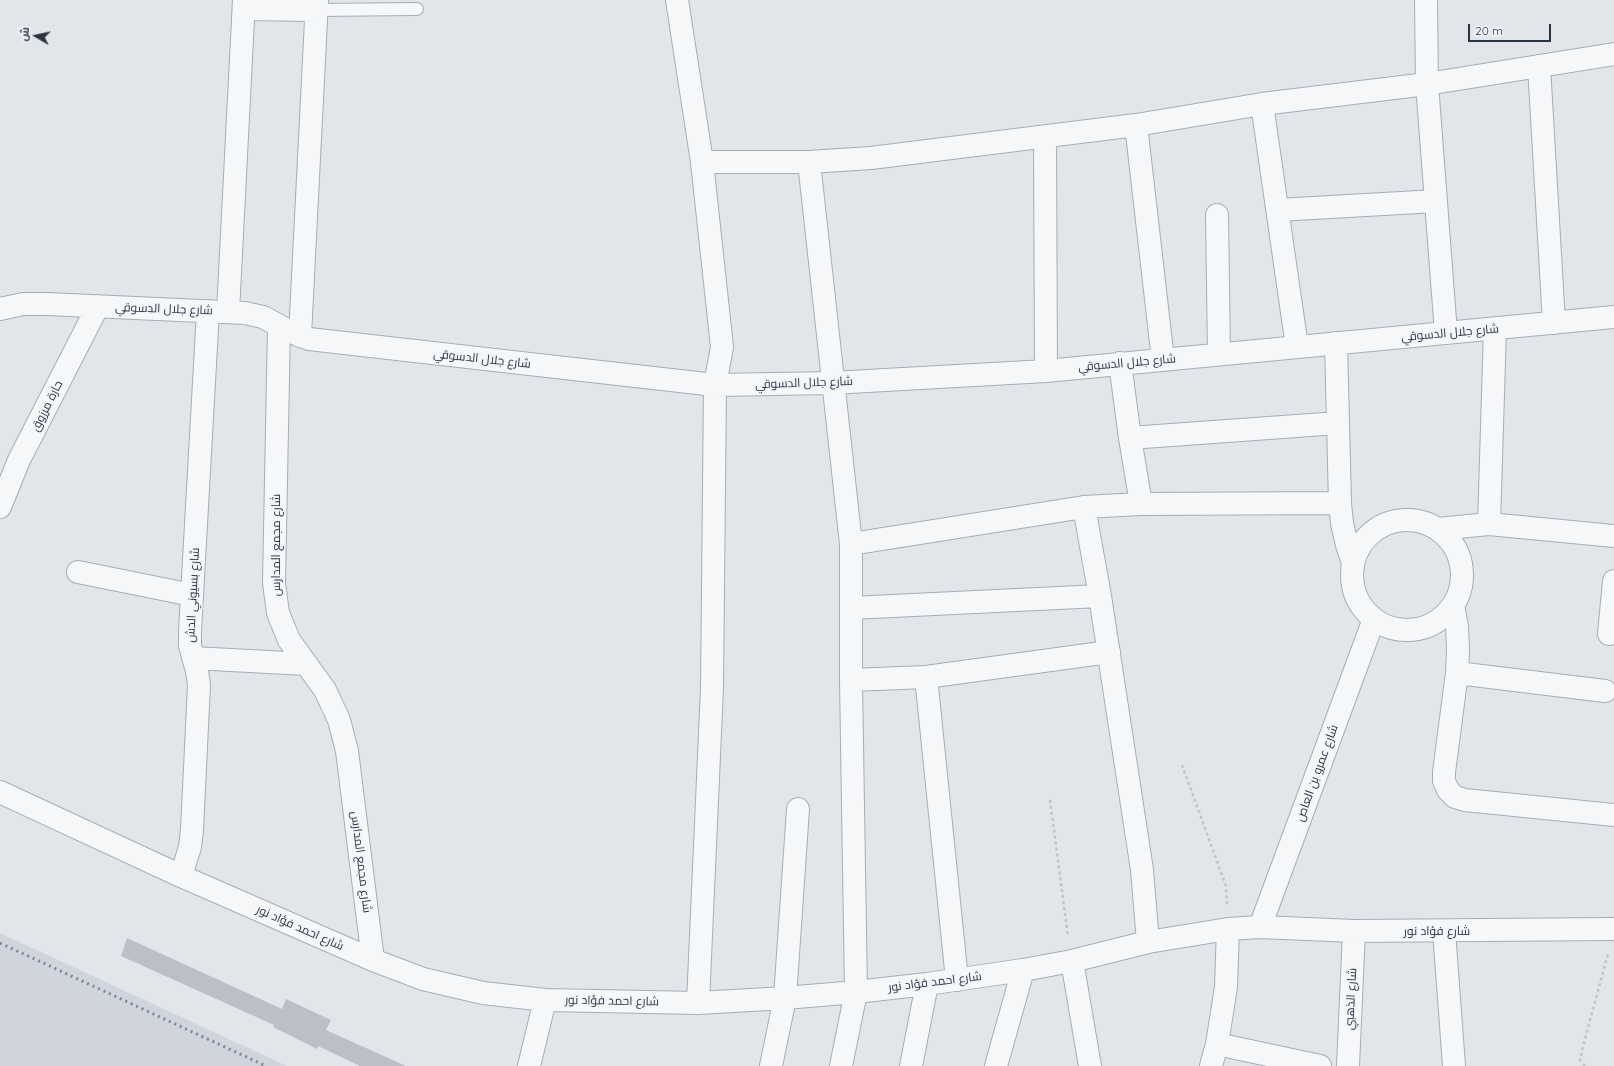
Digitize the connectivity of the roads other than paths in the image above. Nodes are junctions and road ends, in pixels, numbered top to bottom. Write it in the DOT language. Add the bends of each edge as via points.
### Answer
graph roads {
  1 [pos="677,0"];
  2 [pos="1426,0"];
  3 [pos="244,5"];
  4 [pos="316,5"];
  5 [pos="417,9"];
  6 [pos="1614,60"];
  7 [pos="1539,66"];
  8 [pos="1427,84"];
  9 [pos="1262,104"];
  10 [pos="1136,125"];
  11 [pos="1045,137"];
  12 [pos="702,162"];
  13 [pos="809,162"];
  14 [pos="1436,201"];
  15 [pos="1278,210"];
  16 [pos="1217,215"];
  17 [pos="98,306"];
  18 [pos="0,308"];
  19 [pos="218,311"];
  20 [pos="1614,317"];
  21 [pos="1554,323"];
  22 [pos="279,326"];
  23 [pos="1495,329"];
  24 [pos="1446,333"];
  25 [pos="300,336"];
  26 [pos="1336,343"];
  27 [pos="1297,347"];
  28 [pos="1219,354"];
  29 [pos="1163,360"];
  30 [pos="1120,364"];
  31 [pos="1046,371"];
  32 [pos="832,383"];
  33 [pos="715,385"];
  34 [pos="1338,423"];
  35 [pos="1130,438"];
  36 [pos="1340,503"];
  37 [pos="1141,504"];
  38 [pos="0,507"];
  39 [pos="1084,507"];
  40 [pos="1489,524"];
  41 [pos="1438,529"];
  42 [pos="1614,536"];
  43 [pos="851,544"];
  44 [pos="1353,563"];
  45 [pos="78,572"];
  46 [pos="1614,581"];
  47 [pos="192,595"];
  48 [pos="1100,596"];
  49 [pos="1453,605"];
  50 [pos="852,608"];
  51 [pos="1374,619"];
  52 [pos="1609,634"];
  53 [pos="1109,652"];
  54 [pos="193,658"];
  55 [pos="306,664"];
  56 [pos="1457,673"];
  57 [pos="926,677"];
  58 [pos="851,680"];
  59 [pos="1605,691"];
  60 [pos="0,792"];
  61 [pos="798,809"];
  62 [pos="1614,814"];
  63 [pos="181,876"];
  64 [pos="1260,927"];
  65 [pos="1228,929"];
  66 [pos="1354,931"];
  67 [pos="1444,931"];
  68 [pos="1612,938"];
  69 [pos="1148,942"];
  70 [pos="373,960"];
  71 [pos="1072,961"];
  72 [pos="1022,970"];
  73 [pos="956,980"];
  74 [pos="927,984"];
  75 [pos="856,992"];
  76 [pos="785,998"];
  77 [pos="545,1000"];
  78 [pos="698,1003"];
  79 [pos="1217,1044"];
  80 [pos="529,1066"];
  81 [pos="771,1066"];
  82 [pos="841,1066"];
  83 [pos="911,1066"];
  84 [pos="996,1066"];
  85 [pos="1090,1066"];
  86 [pos="1211,1066"];
  87 [pos="1320,1066"];
  88 [pos="1348,1066"];
  89 [pos="1454,1066"];
  1 -- 12 [label="street"];
  2 -- 8 [label="street"];
  3 -- 4 [label="street"];
  3 -- 19 [label="street, شارع بسيوني الدش"];
  4 -- 5 [label="lane"];
  4 -- 25 [label="street"];
  6 -- 7 [label="street"];
  7 -- 8 [label="street"];
  7 -- 21 [label="street"];
  8 -- 9 [label="street"];
  8 -- 14 [label="street"];
  9 -- 10 [label="street"];
  9 -- 15 [label="street"];
  10 -- 11 [label="street"];
  10 -- 29 [label="street"];
  11 -- 13 [label="street" via="871,158"];
  11 -- 31 [label="street"];
  12 -- 13 [label="street"];
  12 -- 33 [label="street" via="722,346"];
  13 -- 32 [label="street"];
  14 -- 15 [label="street"];
  14 -- 24 [label="street"];
  15 -- 27 [label="street"];
  16 -- 28 [label="street"];
  17 -- 18 [label="street, شارع جلال الدسوقي" via="23,304"];
  17 -- 19 [label="street, شارع جلال الدسوقي"];
  17 -- 38 [label="street, حارة مرزوق" via="19,460"];
  19 -- 22 [label="street, شارع جلال الدسوقي" via="263,317"];
  19 -- 47 [label="street, شارع بسيوني الدش"];
  20 -- 21 [label="street, شارع جلال الدسوقي"];
  21 -- 23 [label="street, شارع جلال الدسوقي"];
  22 -- 25 [label="street, شارع جلال الدسوقي"];
  22 -- 55 [label="street, شارع مجمع المدارس" via="274,583 278,613 289,640"];
  23 -- 24 [label="street, شارع جلال الدسوقي"];
  23 -- 40 [label="street"];
  24 -- 26 [label="street, شارع جلال الدسوقي"];
  25 -- 33 [label="street, شارع جلال الدسوقي"];
  26 -- 27 [label="street, شارع جلال الدسوقي"];
  26 -- 34 [label="street"];
  27 -- 28 [label="street, شارع جلال الدسوقي"];
  28 -- 29 [label="street, شارع جلال الدسوقي"];
  29 -- 30 [label="street, شارع جلال الدسوقي"];
  30 -- 31 [label="street, شارع جلال الدسوقي"];
  30 -- 35 [label="street"];
  31 -- 32 [label="street, شارع جلال الدسوقي"];
  32 -- 33 [label="street, شارع جلال الدسوقي"];
  32 -- 43 [label="street"];
  33 -- 78 [label="street" via="712,688"];
  34 -- 35 [label="street"];
  34 -- 36 [label="street"];
  35 -- 37 [label="street"];
  36 -- 37 [label="street"];
  36 -- 44 [label="street" via="1342,523"];
  37 -- 39 [label="street"];
  39 -- 43 [label="street"];
  39 -- 48 [label="street"];
  40 -- 41 [label="street"];
  40 -- 42 [label="street"];
  41 -- 44 [label="street" via="1410,519 1395,521 1380,527 1368,536 1359,548"];
  41 -- 49 [label="street" via="1456,550 1461,564 1462,578"];
  43 -- 50 [label="street"];
  44 -- 51 [label="street" via="1352,579 1356,594 1363,608"];
  45 -- 47 [label="street"];
  46 -- 52 [label="street"];
  47 -- 54 [label="street, شارع بسيوني الدش" via="190,646"];
  48 -- 50 [label="street"];
  48 -- 53 [label="street"];
  49 -- 51 [label="street" via="1431,624 1416,629 1387,626"];
  49 -- 56 [label="street" via="1457,627"];
  50 -- 58 [label="street"];
  51 -- 64 [label="street, شارع عمرو بن العاص"];
  53 -- 57 [label="street"];
  53 -- 69 [label="street" via="1142,870"];
  54 -- 55 [label="street"];
  54 -- 63 [label="street, شارع بسيوني الدش" via="198,686 192,830 190,847"];
  55 -- 70 [label="street, شارع مجمع المدارس" via="325,690 348,751"];
  56 -- 59 [label="street"];
  56 -- 62 [label="street" via="1444,772 1444,782 1455,797 1464,800"];
  57 -- 58 [label="street"];
  57 -- 73 [label="street"];
  58 -- 75 [label="street"];
  60 -- 63 [label="street, شارع احمد فؤاد نور"];
  61 -- 76 [label="street"];
  63 -- 70 [label="street, شارع احمد فؤاد نور"];
  64 -- 65 [label="street, شارع احمد فؤاد نور"];
  64 -- 66 [label="street, شارع فؤاد نور"];
  65 -- 69 [label="street, شارع احمد فؤاد نور"];
  65 -- 79 [label="street" via="1226,987"];
  66 -- 67 [label="street, شارع فؤاد نور"];
  66 -- 88 [label="street, شارع الذهبي"];
  67 -- 68 [label="street, شارع فؤاد نور"];
  67 -- 89 [label="street"];
  69 -- 71 [label="street, شارع احمد فؤاد نور"];
  70 -- 77 [label="street, شارع احمد فؤاد نور" via="424,979 483,993"];
  71 -- 72 [label="street, شارع احمد فؤاد نور"];
  71 -- 85 [label="street"];
  72 -- 73 [label="street, شارع احمد فؤاد نور"];
  72 -- 84 [label="street"];
  73 -- 74 [label="street, شارع احمد فؤاد نور"];
  74 -- 75 [label="street, شارع احمد فؤاد نور"];
  74 -- 83 [label="street"];
  75 -- 76 [label="street, شارع احمد فؤاد نور"];
  75 -- 82 [label="street"];
  76 -- 78 [label="street, شارع احمد فؤاد نور"];
  76 -- 81 [label="street"];
  77 -- 78 [label="street, شارع احمد فؤاد نور"];
  77 -- 80 [label="street"];
  79 -- 86 [label="street"];
  79 -- 87 [label="street"];
}
